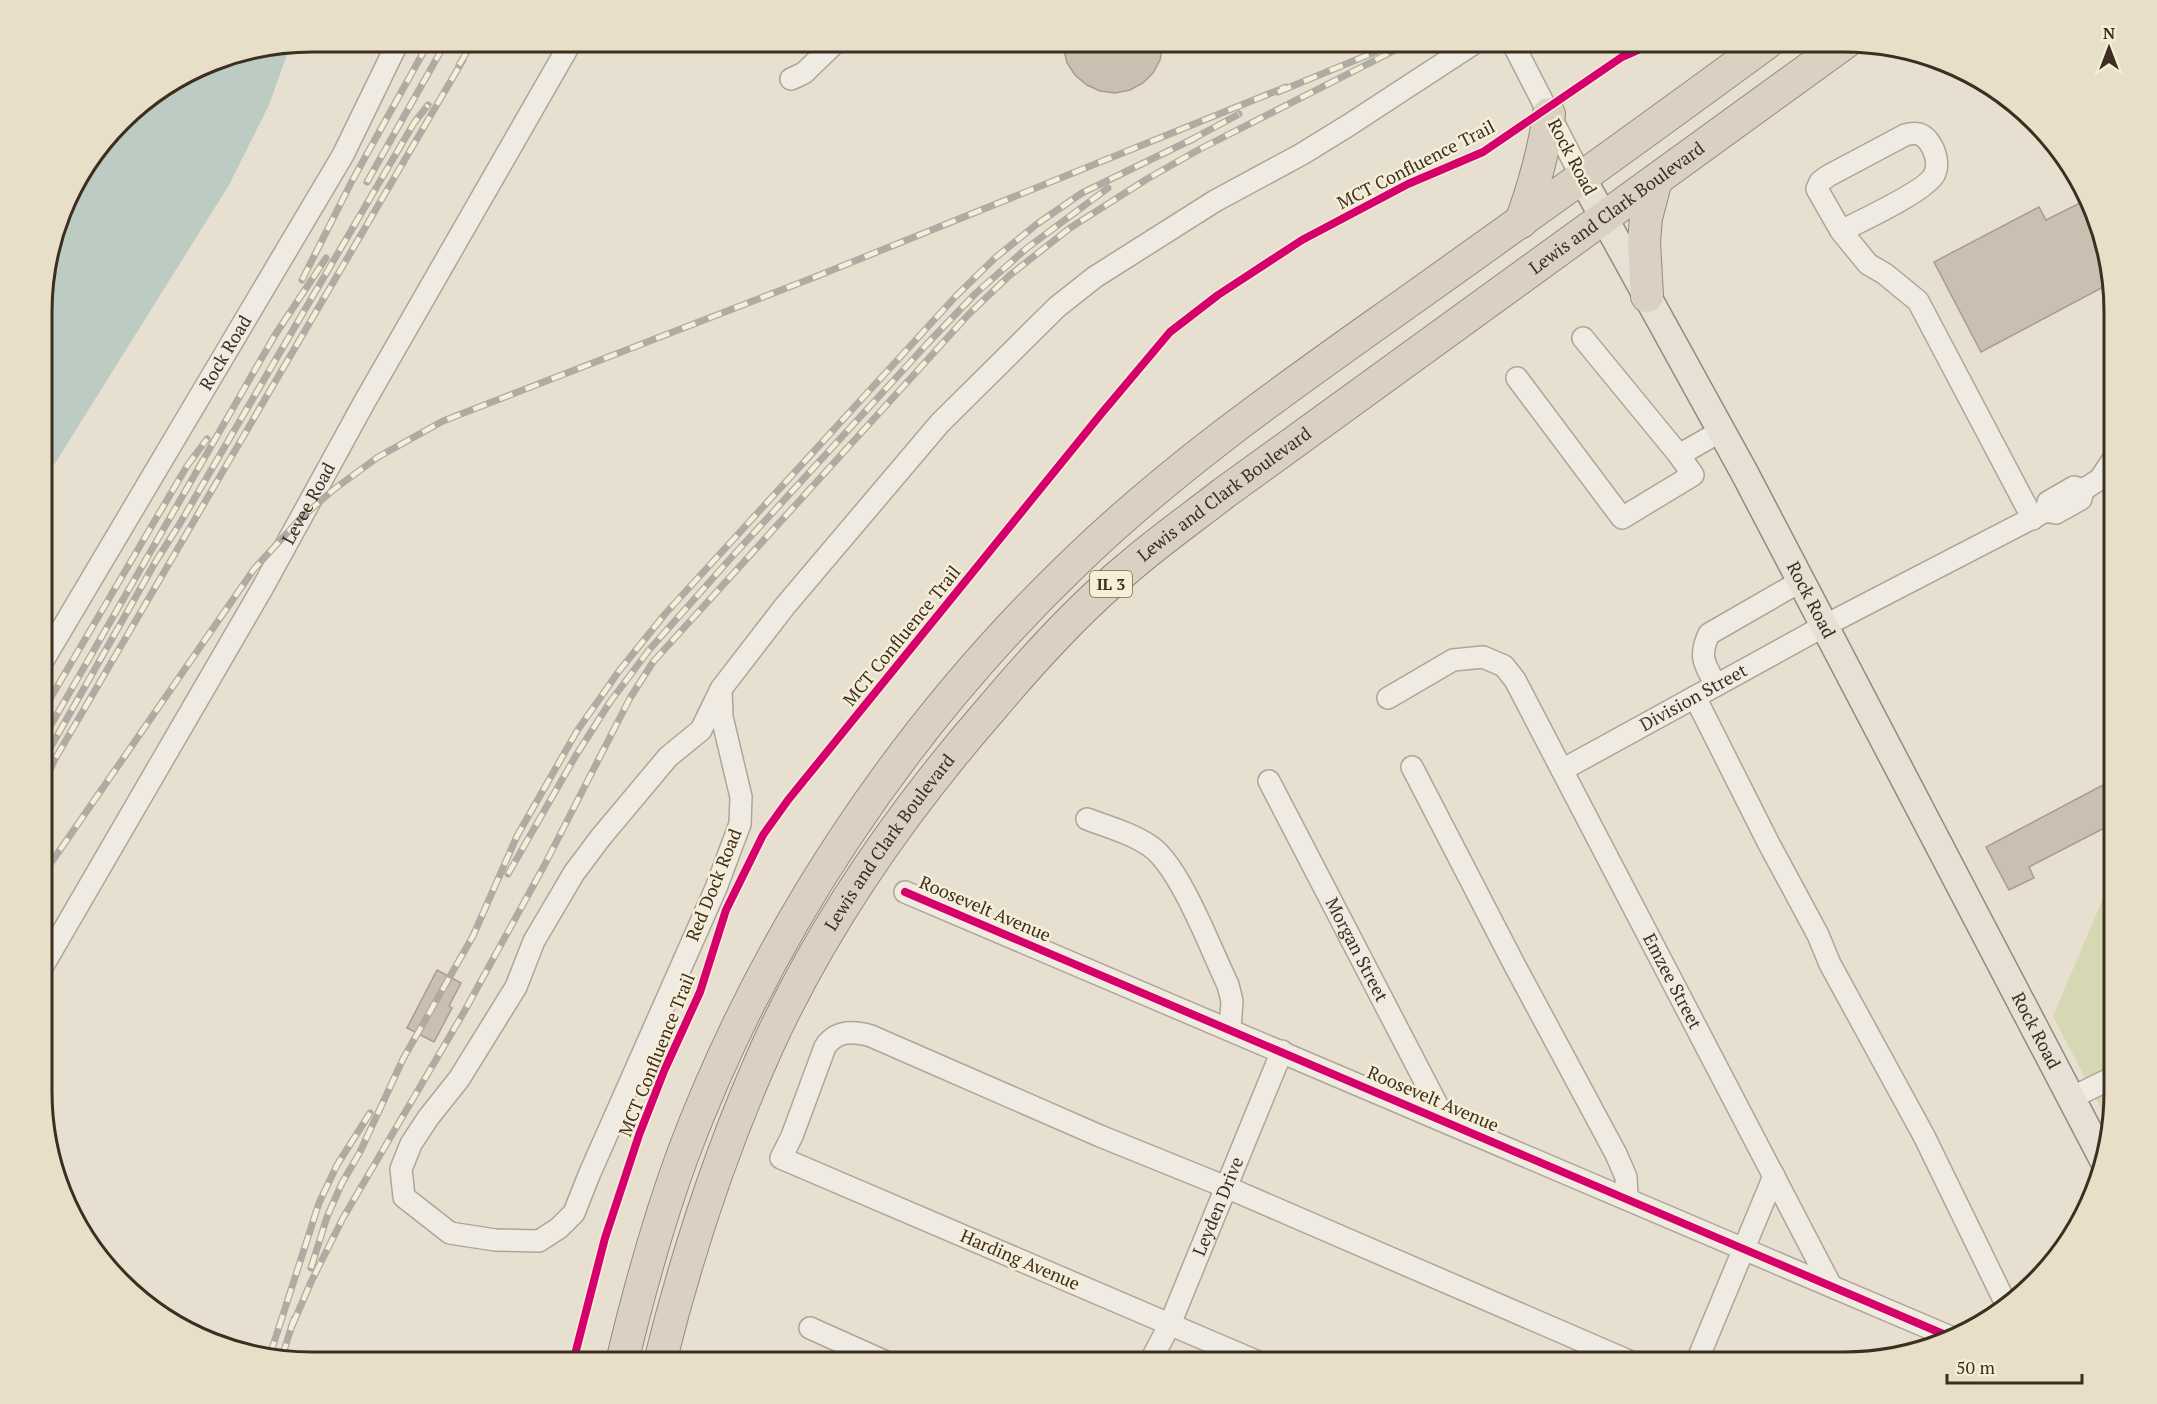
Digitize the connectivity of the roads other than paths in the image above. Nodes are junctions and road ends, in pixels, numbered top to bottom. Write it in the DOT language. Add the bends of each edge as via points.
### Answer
graph roads {
  1 [pos="393,52"];
  2 [pos="565,52"];
  3 [pos="826,52"];
  4 [pos="1461,52"];
  5 [pos="1517,52"];
  6 [pos="1754,52"];
  7 [pos="1832,52"];
  8 [pos="791,79"];
  9 [pos="1549,114"];
  10 [pos="1582,178"];
  11 [pos="1656,180"];
  12 [pos="1604,216"];
  13 [pos="1521,222"];
  14 [pos="1841,231"];
  15 [pos="1647,296"];
  16 [pos="1583,338"];
  17 [pos="1517,378"];
  18 [pos="1721,431"];
  19 [pos="1679,455"];
  20 [pos="2104,473"];
  21 [pos="2040,515"];
  22 [pos="1801,581"];
  23 [pos="1824,626"];
  24 [pos="52,646"];
  25 [pos="1716,685"];
  26 [pos="721,688"];
  27 [pos="1695,697"];
  28 [pos="1388,698"];
  29 [pos="1412,767"];
  30 [pos="1562,770"];
  31 [pos="1269,781"];
  32 [pos="1087,819"];
  33 [pos="905,892"];
  34 [pos="52,950"];
  35 [pos="1230,1029"];
  36 [pos="1282,1051"];
  37 [pos="2104,1082"];
  38 [pos="2071,1098"];
  39 [pos="1444,1120"];
  40 [pos="2098,1150"];
  41 [pos="1774,1176"];
  42 [pos="1226,1187"];
  43 [pos="1627,1197"];
  44 [pos="1744,1247"];
  45 [pos="1830,1284"];
  46 [pos="2003,1298"];
  47 [pos="1170,1324"];
  48 [pos="810,1328"];
  49 [pos="1941,1333"];
  50 [pos="624,1352"];
  51 [pos="663,1352"];
  52 [pos="864,1352"];
  53 [pos="1155,1352"];
  54 [pos="1235,1352"];
  55 [pos="1608,1352"];
  56 [pos="1701,1352"];
  1 -- 24 [label="street, Rock Road" via="343,155"];
  2 -- 34 [label="street, Levee Road"];
  3 -- 8 [label="street" via="804,73"];
  4 -- 26 [label="street" via="1349,126 1205,207 1057,306 940,423"];
  5 -- 9 [label="street, Rock Road"];
  6 -- 10 [label="highway, Lewis and Clark Boulevard / IL 3"];
  7 -- 11 [label="highway, Lewis and Clark Boulevard / IL 3"];
  9 -- 10 [label="street, Rock Road"];
  9 -- 13 [label="highway" via="1536,181"];
  10 -- 12 [label="main road, Rock Road"];
  10 -- 13 [label="highway, Lewis and Clark Boulevard / IL 3"];
  11 -- 12 [label="highway, Lewis and Clark Boulevard / IL 3"];
  11 -- 15 [label="highway" via="1644,242"];
  12 -- 15 [label="main road, Rock Road"];
  12 -- 51 [label="highway, Lewis and Clark Boulevard / IL 3" via="1127,568 1072,620 959,746 870,867 830,930 769,1044 709,1191"];
  13 -- 50 [label="highway, Lewis and Clark Boulevard / IL 3" via="1295,381 1120,521 1016,621 920,733 833,855 747,1007 683,1154"];
  14 -- 14 [label="street" via="1920,189 1931,179 1937,166 1935,154 1921,134 1905,135 1820,182 1817,189"];
  14 -- 21 [label="street" via="1868,264 1918,302"];
  15 -- 18 [label="main road, Rock Road"];
  16 -- 19 [label="street"];
  17 -- 19 [label="street" via="1622,518 1693,475"];
  18 -- 19 [label="street"];
  18 -- 22 [label="main road, Rock Road"];
  20 -- 21 [label="street, Division Street" via="2083,490 2073,487 2057,495"];
  21 -- 23 [label="street, Division Street"];
  22 -- 23 [label="main road, Rock Road"];
  22 -- 25 [label="street" via="1709,634 1702,654"];
  23 -- 25 [label="street, Division Street"];
  23 -- 38 [label="main road, Rock Road"];
  25 -- 27 [label="street, Division Street"];
  26 -- 26 [label="street, Red Dock Road" via="701,730 668,757 574,873 534,941 516,987 459,1079 411,1144 401,1169 404,1197 450,1233 539,1241 574,1213 740,825 741,797 722,717"];
  27 -- 30 [label="street, Division Street"];
  27 -- 46 [label="street" via="1830,964 1924,1136"];
  28 -- 30 [label="street, Emzee Street" via="1453,660 1483,657 1504,666 1515,680"];
  29 -- 43 [label="street" via="1616,1154 1626,1177"];
  30 -- 41 [label="street, Emzee Street"];
  31 -- 39 [label="street, Morgan Street"];
  32 -- 35 [label="street" via="1152,847 1170,868 1228,985 1232,1001"];
  33 -- 35 [label="street, Roosevelt Avenue"];
  35 -- 36 [label="street, Roosevelt Avenue"];
  36 -- 39 [label="street, Roosevelt Avenue"];
  36 -- 42 [label="street, Leyden Drive"];
  37 -- 38 [label="street"];
  38 -- 40 [label="main road, Rock Road"];
  39 -- 43 [label="street, Roosevelt Avenue"];
  41 -- 44 [label="street"];
  41 -- 45 [label="street, Emzee Street"];
  42 -- 47 [label="street, Leyden Drive"];
  42 -- 47 [label="street, Harding Avenue" via="861,1033 837,1035 825,1047 781,1158"];
  42 -- 55 [label="street"];
  43 -- 44 [label="street, Roosevelt Avenue"];
  44 -- 45 [label="street, Roosevelt Avenue"];
  44 -- 56 [label="street"];
  45 -- 49 [label="street, Roosevelt Avenue"];
  47 -- 53 [label="street, Leyden Drive"];
  47 -- 54 [label="street, Harding Avenue"];
  48 -- 52 [label="street"];
}
